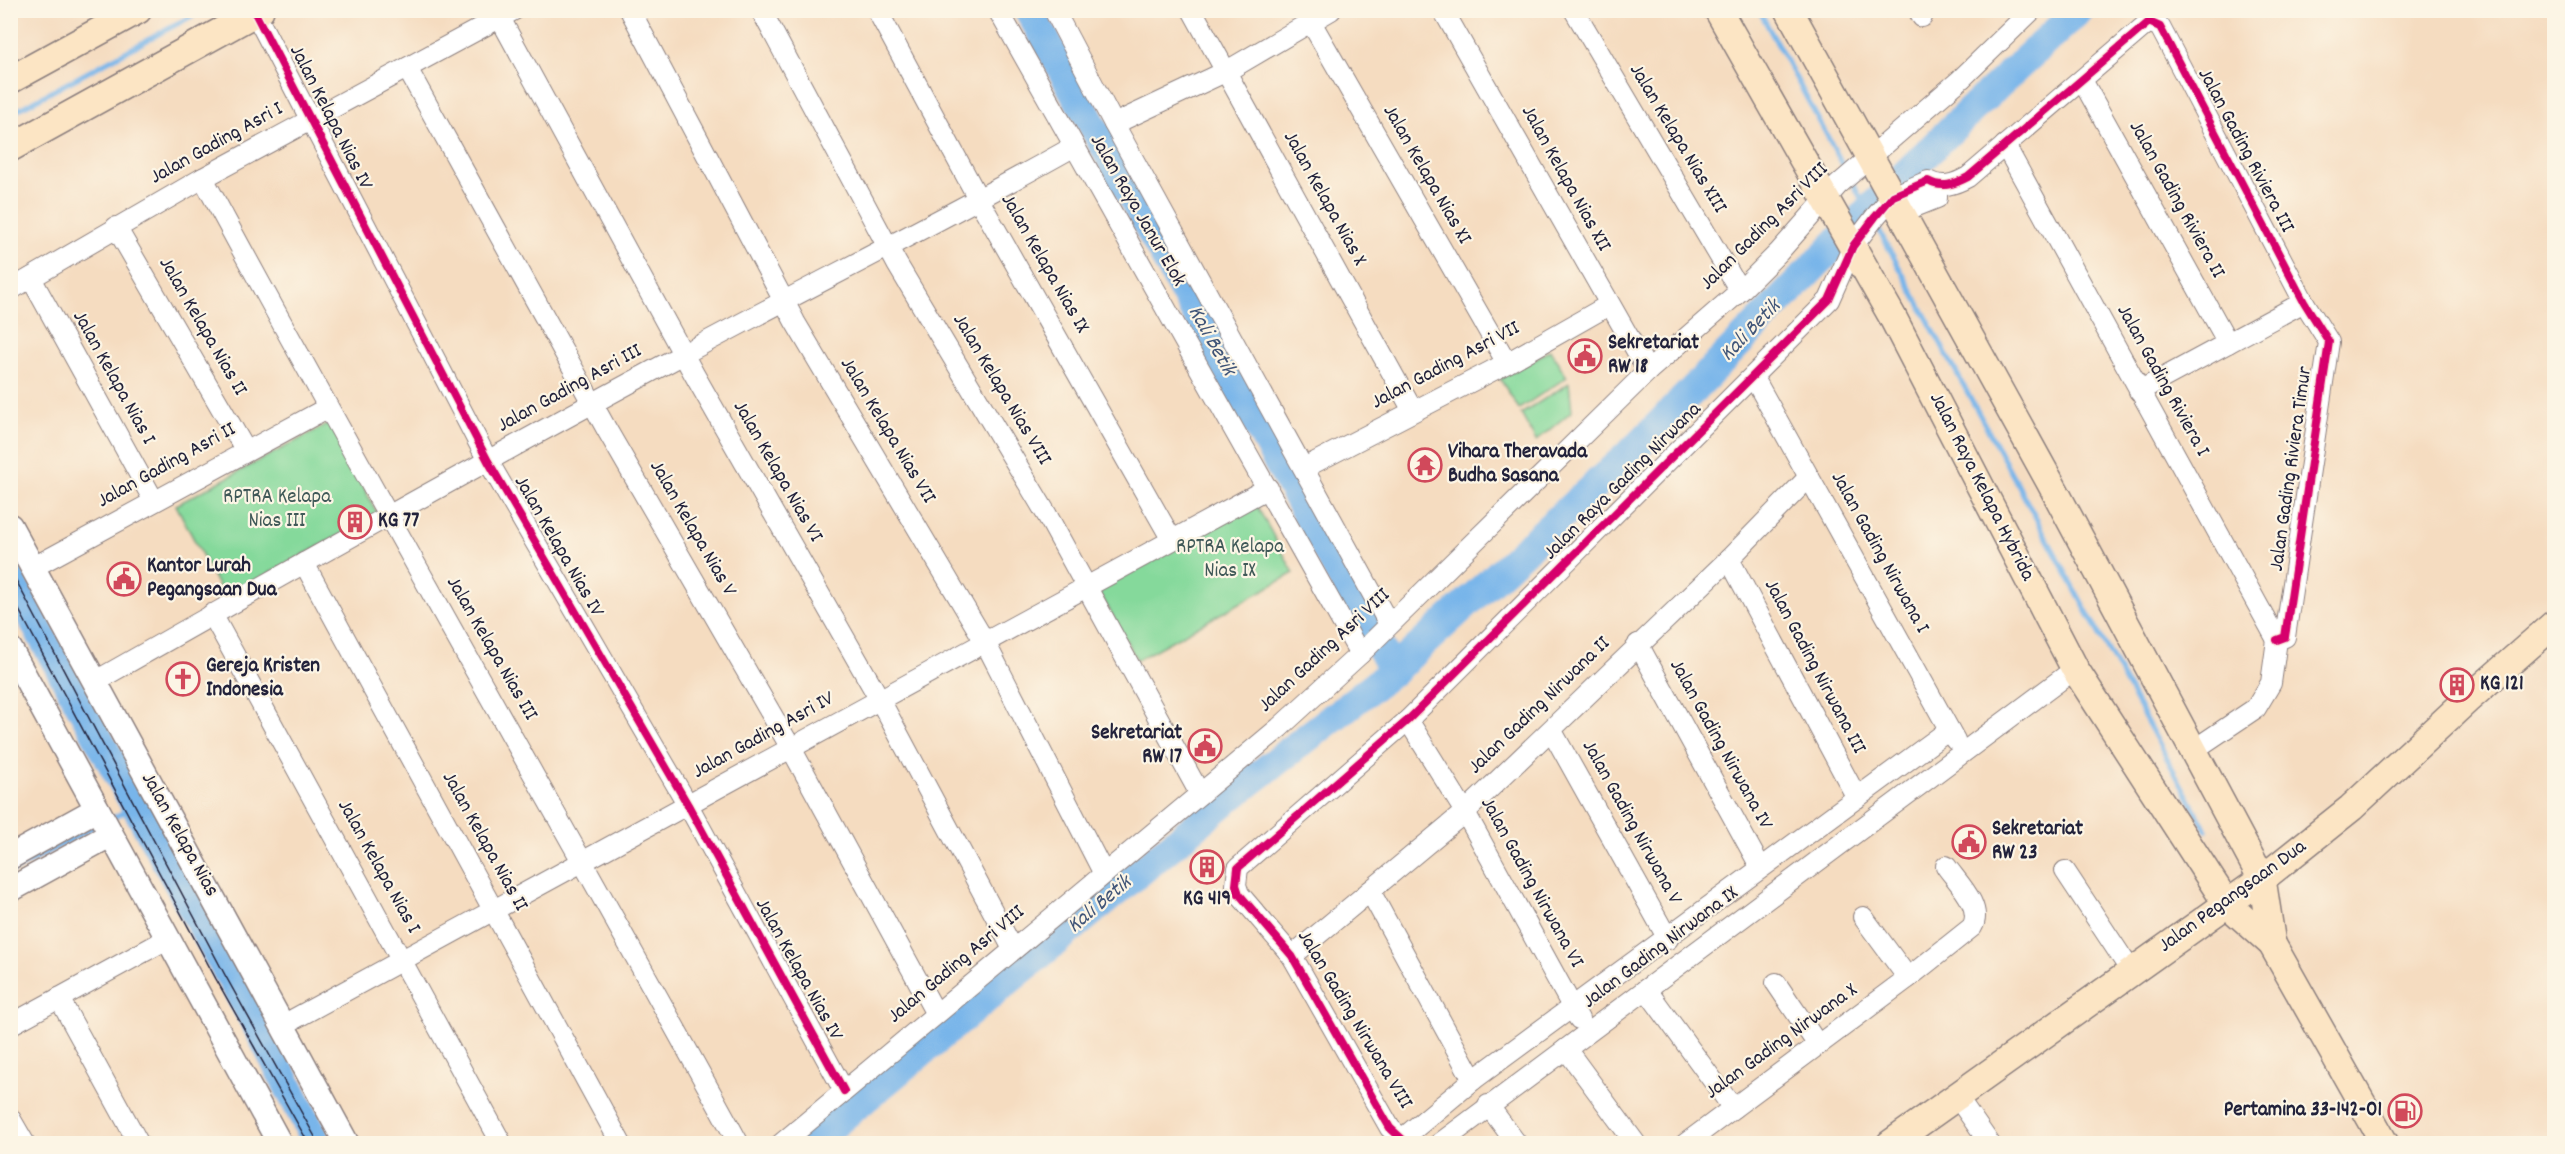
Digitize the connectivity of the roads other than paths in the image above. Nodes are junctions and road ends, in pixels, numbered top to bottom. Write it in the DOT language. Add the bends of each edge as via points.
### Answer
graph roads {
  1 [pos="138,10"];
  2 [pos="630,10"];
  3 [pos="761,10"];
  4 [pos="877,10"];
  5 [pos="998,10"];
  6 [pos="1054,10"];
  7 [pos="1192,10"];
  8 [pos="1331,10"];
  9 [pos="1443,10"];
  10 [pos="1574,10"];
  11 [pos="1718,10"];
  12 [pos="1789,10"];
  13 [pos="2032,10"];
  14 [pos="257,12"];
  15 [pos="507,14"];
  16 [pos="1307,16"];
  17 [pos="407,68"];
  18 [pos="1227,71"];
  19 [pos="10,80"];
  20 [pos="2082,80"];
  21 [pos="310,120"];
  22 [pos="1114,124"];
  23 [pos="2005,145"];
  24 [pos="1073,147"];
  25 [pos="10,148"];
  26 [pos="1867,165"];
  27 [pos="203,178"];
  28 [pos="1831,198"];
  29 [pos="979,200"];
  30 [pos="1891,203"];
  31 [pos="116,227"];
  32 [pos="1855,236"];
  33 [pos="888,247"];
  34 [pos="31,278"];
  35 [pos="10,290"];
  36 [pos="1740,291"];
  37 [pos="2304,302"];
  38 [pos="785,303"];
  39 [pos="1609,305"];
  40 [pos="2228,343"];
  41 [pos="684,354"];
  42 [pos="1507,363"];
  43 [pos="1648,371"];
  44 [pos="1754,378"];
  45 [pos="2139,391"];
  46 [pos="594,404"];
  47 [pos="327,408"];
  48 [pos="1413,411"];
  49 [pos="246,451"];
  50 [pos="488,461"];
  51 [pos="1304,468"];
  52 [pos="1809,477"];
  53 [pos="1268,488"];
  54 [pos="154,501"];
  55 [pos="387,517"];
  56 [pos="10,526"];
  57 [pos="1172,540"];
  58 [pos="1729,559"];
  59 [pos="304,563"];
  60 [pos="32,568"];
  61 [pos="1087,587"];
  62 [pos="212,614"];
  63 [pos="2554,624"];
  64 [pos="1388,625"];
  65 [pos="2277,640"];
  66 [pos="985,642"];
  67 [pos="1638,644"];
  68 [pos="10,650"];
  69 [pos="1361,653"];
  70 [pos="2075,669"];
  71 [pos="94,682"];
  72 [pos="880,700"];
  73 [pos="1408,720"];
  74 [pos="1949,730"];
  75 [pos="1552,731"];
  76 [pos="791,748"];
  77 [pos="2192,751"];
  78 [pos="1962,752"];
  79 [pos="1350,770"];
  80 [pos="1200,794"];
  81 [pos="1857,798"];
  82 [pos="688,805"];
  83 [pos="97,809"];
  84 [pos="1464,813"];
  85 [pos="2229,821"];
  86 [pos="110,835"];
  87 [pos="2243,846"];
  88 [pos="10,857"];
  89 [pos="2286,860"];
  90 [pos="584,861"];
  91 [pos="1946,866"];
  92 [pos="1761,868"];
  93 [pos="2065,871"];
  94 [pos="2207,872"];
  95 [pos="1104,874"];
  96 [pos="2262,879"];
  97 [pos="10,890"];
  98 [pos="1370,891"];
  99 [pos="2227,904"];
  100 [pos="494,910"];
  101 [pos="1863,917"];
  102 [pos="169,939"];
  103 [pos="1668,939"];
  104 [pos="2272,944"];
  105 [pos="1013,949"];
  106 [pos="1292,956"];
  107 [pos="402,960"];
  108 [pos="2131,971"];
  109 [pos="1908,978"];
  110 [pos="1776,983"];
  111 [pos="1646,989"];
  112 [pos="59,998"];
  113 [pos="1573,1008"];
  114 [pos="936,1014"];
  115 [pos="283,1024"];
  116 [pos="10,1025"];
  117 [pos="1587,1034"];
  118 [pos="1818,1045"];
  119 [pos="1566,1049"];
  120 [pos="1473,1080"];
  121 [pos="844,1091"];
  122 [pos="1956,1095"];
  123 [pos="1488,1105"];
  124 [pos="1733,1108"];
  125 [pos="10,1118"];
  126 [pos="1401,1141"];
  127 [pos="25,1143"];
  128 [pos="139,1143"];
  129 [pos="280,1143"];
  130 [pos="347,1143"];
  131 [pos="502,1143"];
  132 [pos="621,1143"];
  133 [pos="739,1143"];
  134 [pos="781,1143"];
  135 [pos="1439,1143"];
  136 [pos="1517,1143"];
  137 [pos="1636,1143"];
  138 [pos="1684,1143"];
  139 [pos="1890,1143"];
  140 [pos="1990,1143"];
  141 [pos="2385,1143"];
  1 -- 19 [label="main road"];
  2 -- 38 [label="street, Jalan Kelapa Nias VII"];
  3 -- 33 [label="street, Jalan Kelapa Nias VIII"];
  4 -- 29 [label="street, Jalan Kelapa Nias IX"];
  5 -- 24 [label="street, Jalan Raya Janur Elok"];
  6 -- 22 [label="street, Jalan Raya Janur Elok"];
  7 -- 18 [label="street, Jalan Kelapa Nias X"];
  8 -- 16 [label="street"];
  9 -- 39 [label="street, Jalan Kelapa Nias XII"];
  10 -- 36 [label="street, Jalan Kelapa Nias XIII"];
  11 -- 28 [label="main road, Jalan Raya Kelapa Hybrida"];
  12 -- 26 [label="main road, Jalan Raya Kelapa Hybrida"];
  13 -- 26 [label="street, Jalan Gading Asri VIII"];
  14 -- 21 [label="street, Jalan Kelapa Nias IV"];
  14 -- 25 [label="main road"];
  15 -- 17 [label="street, Jalan Gading Asri I"];
  15 -- 41 [label="street, Jalan Kelapa Nias VI"];
  16 -- 18 [label="street"];
  16 -- 42 [label="street, Jalan Kelapa Nias XI"];
  17 -- 21 [label="street, Jalan Gading Asri I"];
  17 -- 46 [label="street, Jalan Kelapa Nias V"];
  18 -- 22 [label="street"];
  18 -- 48 [label="street, Jalan Kelapa Nias X"];
  20 -- 23 [label="street"];
  20 -- 37 [label="street, Jalan Gading Riviera III" via="2149,22 2160,27"];
  20 -- 40 [label="street, Jalan Gading Riviera II"];
  21 -- 27 [label="street, Jalan Gading Asri I"];
  21 -- 50 [label="street, Jalan Kelapa Nias IV"];
  22 -- 51 [label="street, Jalan Raya Janur Elok"];
  23 -- 30 [label="street" via="1989,163 1956,184 1937,186 1928,181"];
  23 -- 45 [label="street, Jalan Gading Riviera I"];
  24 -- 29 [label="street, Jalan Gading Asri III"];
  24 -- 53 [label="street, Jalan Raya Janur Elok"];
  26 -- 28 [label="street, Jalan Gading Asri VIII"];
  26 -- 30 [label="main road, Jalan Raya Kelapa Hybrida"];
  27 -- 31 [label="street, Jalan Gading Asri I"];
  27 -- 47 [label="street, Jalan Kelapa Nias III"];
  28 -- 32 [label="main road, Jalan Raya Kelapa Hybrida"];
  28 -- 36 [label="street, Jalan Gading Asri VIII"];
  29 -- 33 [label="street, Jalan Gading Asri III"];
  29 -- 57 [label="street, Jalan Kelapa Nias IX"];
  30 -- 32 [label="street, Jalan Raya Gading Nirwana"];
  30 -- 77 [label="main road, Jalan Raya Kelapa Hybrida" via="2050,482"];
  31 -- 34 [label="street, Jalan Gading Asri I"];
  31 -- 49 [label="street, Jalan Kelapa Nias II"];
  32 -- 44 [label="street, Jalan Raya Gading Nirwana" via="1829,300"];
  32 -- 70 [label="main road, Jalan Raya Kelapa Hybrida"];
  33 -- 38 [label="street, Jalan Gading Asri III"];
  33 -- 61 [label="street, Jalan Kelapa Nias VIII"];
  34 -- 35 [label="street, Jalan Gading Asri I"];
  34 -- 54 [label="street, Jalan Kelapa Nias I"];
  36 -- 43 [label="street, Jalan Gading Asri VIII"];
  37 -- 40 [label="street"];
  37 -- 65 [label="street, Jalan Gading Riviera Timur" via="2329,342 2285,637"];
  38 -- 41 [label="street, Jalan Gading Asri III"];
  38 -- 66 [label="street, Jalan Kelapa Nias VII"];
  39 -- 42 [label="street, Jalan Gading Asri VII"];
  39 -- 43 [label="street, Jalan Kelapa Nias XII"];
  40 -- 45 [label="street"];
  41 -- 46 [label="street, Jalan Gading Asri III"];
  41 -- 72 [label="street, Jalan Kelapa Nias VI"];
  42 -- 48 [label="street, Jalan Gading Asri VII"];
  43 -- 64 [label="street, Jalan Gading Asri VIII"];
  44 -- 52 [label="street, Jalan Gading Nirwana I"];
  44 -- 73 [label="street, Jalan Raya Gading Nirwana"];
  45 -- 65 [label="street, Jalan Gading Riviera I"];
  46 -- 50 [label="street, Jalan Gading Asri III"];
  46 -- 76 [label="street, Jalan Kelapa Nias V"];
  47 -- 49 [label="street, Jalan Gading Asri II"];
  47 -- 55 [label="street, Jalan Kelapa Nias III"];
  48 -- 51 [label="street, Jalan Gading Asri VII"];
  49 -- 54 [label="street, Jalan Gading Asri II"];
  50 -- 55 [label="street, Jalan Gading Asri III"];
  50 -- 82 [label="street, Jalan Kelapa Nias IV"];
  51 -- 64 [label="street, Jalan Raya Janur Elok"];
  52 -- 58 [label="street, Jalan Gading Nirwana II"];
  52 -- 74 [label="street, Jalan Gading Nirwana I"];
  53 -- 57 [label="street, Jalan Gading Asri IV"];
  53 -- 69 [label="street, Jalan Raya Janur Elok"];
  54 -- 60 [label="street, Jalan Gading Asri II"];
  55 -- 59 [label="street, Jalan Gading Asri III"];
  55 -- 90 [label="street, Jalan Kelapa Nias III"];
  56 -- 60 [label="street, Jalan Kelapa Nias"];
  57 -- 61 [label="street, Jalan Gading Asri IV"];
  58 -- 67 [label="street, Jalan Gading Nirwana II"];
  58 -- 81 [label="street, Jalan Gading Nirwana III"];
  59 -- 62 [label="street, Jalan Gading Asri III"];
  59 -- 100 [label="street, Jalan Kelapa Nias II"];
  60 -- 71 [label="street, Jalan Kelapa Nias"];
  61 -- 66 [label="street, Jalan Gading Asri IV"];
  61 -- 80 [label="street, Jalan Kelapa Nias VIII"];
  62 -- 71 [label="street, Jalan Gading Asri III"];
  62 -- 107 [label="street, Jalan Kelapa Nias I"];
  63 -- 89 [label="main road, Jalan Pegangsaan Dua" via="2351,808"];
  64 -- 69 [label="street, Jalan Gading Asri VIII"];
  65 -- 77 [label="street, Jalan Gading Riviera Timur" via="2271,683 2256,708"];
  66 -- 72 [label="street, Jalan Gading Asri IV"];
  66 -- 95 [label="street, Jalan Kelapa Nias VII"];
  67 -- 75 [label="street, Jalan Gading Nirwana II"];
  67 -- 92 [label="street, Jalan Gading Nirwana IV"];
  68 -- 83 [label="street"];
  69 -- 80 [label="street, Jalan Gading Asri VIII"];
  70 -- 78 [label="street, Jalan Gading Nirwana IX"];
  70 -- 94 [label="main road, Jalan Raya Kelapa Hybrida"];
  71 -- 115 [label="street, Jalan Kelapa Nias"];
  72 -- 76 [label="street, Jalan Gading Asri IV"];
  72 -- 105 [label="street, Jalan Kelapa Nias VI"];
  73 -- 79 [label="street, Jalan Raya Gading Nirwana"];
  73 -- 84 [label="street, Jalan Gading Nirwana VI"];
  74 -- 78 [label="street, Jalan Gading Nirwana I"];
  74 -- 81 [label="street, Jalan Gading Nirwana IX"];
  75 -- 84 [label="street, Jalan Gading Nirwana II"];
  75 -- 103 [label="street, Jalan Gading Nirwana V"];
  76 -- 82 [label="street, Jalan Gading Asri IV"];
  76 -- 114 [label="street, Jalan Kelapa Nias V"];
  77 -- 85 [label="main road, Jalan Raya Kelapa Hybrida"];
  78 -- 111 [label="street, Jalan Gading Nirwana IX"];
  79 -- 106 [label="street, Jalan Gading Nirwana VIII" via="1238,868 1239,894"];
  80 -- 95 [label="street, Jalan Gading Asri VIII"];
  81 -- 92 [label="street, Jalan Gading Nirwana IX"];
  82 -- 90 [label="street, Jalan Gading Asri IV"];
  82 -- 121 [label="street, Jalan Kelapa Nias IV"];
  83 -- 86 [label="street"];
  83 -- 88 [label="street"];
  84 -- 98 [label="street, Jalan Gading Nirwana II"];
  84 -- 113 [label="street, Jalan Gading Nirwana VI"];
  85 -- 87 [label="main road, Jalan Raya Kelapa Hybrida"];
  85 -- 89 [label="main road" via="2261,851"];
  86 -- 97 [label="street"];
  86 -- 102 [label="street"];
  87 -- 94 [label="main road" via="2229,869"];
  87 -- 96 [label="main road, Jalan Raya Kelapa Hybrida"];
  89 -- 96 [label="main road, Jalan Pegangsaan Dua"];
  90 -- 100 [label="street, Jalan Gading Asri IV"];
  90 -- 133 [label="street, Jalan Kelapa Nias III"];
  91 -- 109 [label="street, Jalan Gading Nirwana X" via="1974,906 1975,922"];
  92 -- 103 [label="street, Jalan Gading Nirwana IX"];
  93 -- 108 [label="street"];
  94 -- 99 [label="main road, Jalan Raya Kelapa Hybrida"];
  95 -- 105 [label="street, Jalan Gading Asri VIII"];
  96 -- 99 [label="main road, Jalan Pegangsaan Dua"];
  96 -- 104 [label="main road, Jalan Raya Kelapa Hybrida"];
  98 -- 106 [label="street, Jalan Gading Nirwana II"];
  98 -- 120 [label="street"];
  99 -- 104 [label="main road, Jalan Raya Kelapa Hybrida"];
  99 -- 108 [label="main road, Jalan Pegangsaan Dua"];
  100 -- 107 [label="street, Jalan Gading Asri IV"];
  100 -- 132 [label="street, Jalan Kelapa Nias II"];
  101 -- 109 [label="street"];
  102 -- 112 [label="street"];
  102 -- 129 [label="street"];
  103 -- 113 [label="street, Jalan Gading Nirwana IX"];
  104 -- 141 [label="main road, Jalan Raya Kelapa Hybrida"];
  105 -- 114 [label="street, Jalan Gading Asri VIII"];
  106 -- 126 [label="street, Jalan Gading Nirwana VIII"];
  107 -- 115 [label="street, Jalan Gading Asri IV"];
  107 -- 131 [label="street, Jalan Kelapa Nias I"];
  108 -- 122 [label="main road, Jalan Pegangsaan Dua"];
  109 -- 118 [label="street, Jalan Gading Nirwana X"];
  110 -- 118 [label="street"];
  111 -- 117 [label="street, Jalan Gading Nirwana IX"];
  111 -- 124 [label="street"];
  112 -- 116 [label="street"];
  112 -- 128 [label="street"];
  113 -- 117 [label="street, Jalan Gading Nirwana IX"];
  113 -- 120 [label="street, Jalan Gading Nirwana VIII"];
  114 -- 121 [label="street, Jalan Gading Asri VIII"];
  115 -- 130 [label="street, Jalan Kelapa Nias"];
  117 -- 119 [label="street"];
  118 -- 124 [label="street, Jalan Gading Nirwana X"];
  119 -- 123 [label="street"];
  119 -- 137 [label="street"];
  120 -- 126 [label="street, Jalan Gading Nirwana VIII"];
  121 -- 134 [label="street, Jalan Gading Asri VIII"];
  122 -- 139 [label="main road, Jalan Pegangsaan Dua"];
  122 -- 140 [label="street"];
  123 -- 135 [label="street"];
  123 -- 136 [label="street"];
  124 -- 138 [label="street, Jalan Gading Nirwana X"];
  125 -- 127 [label="street"];
}
